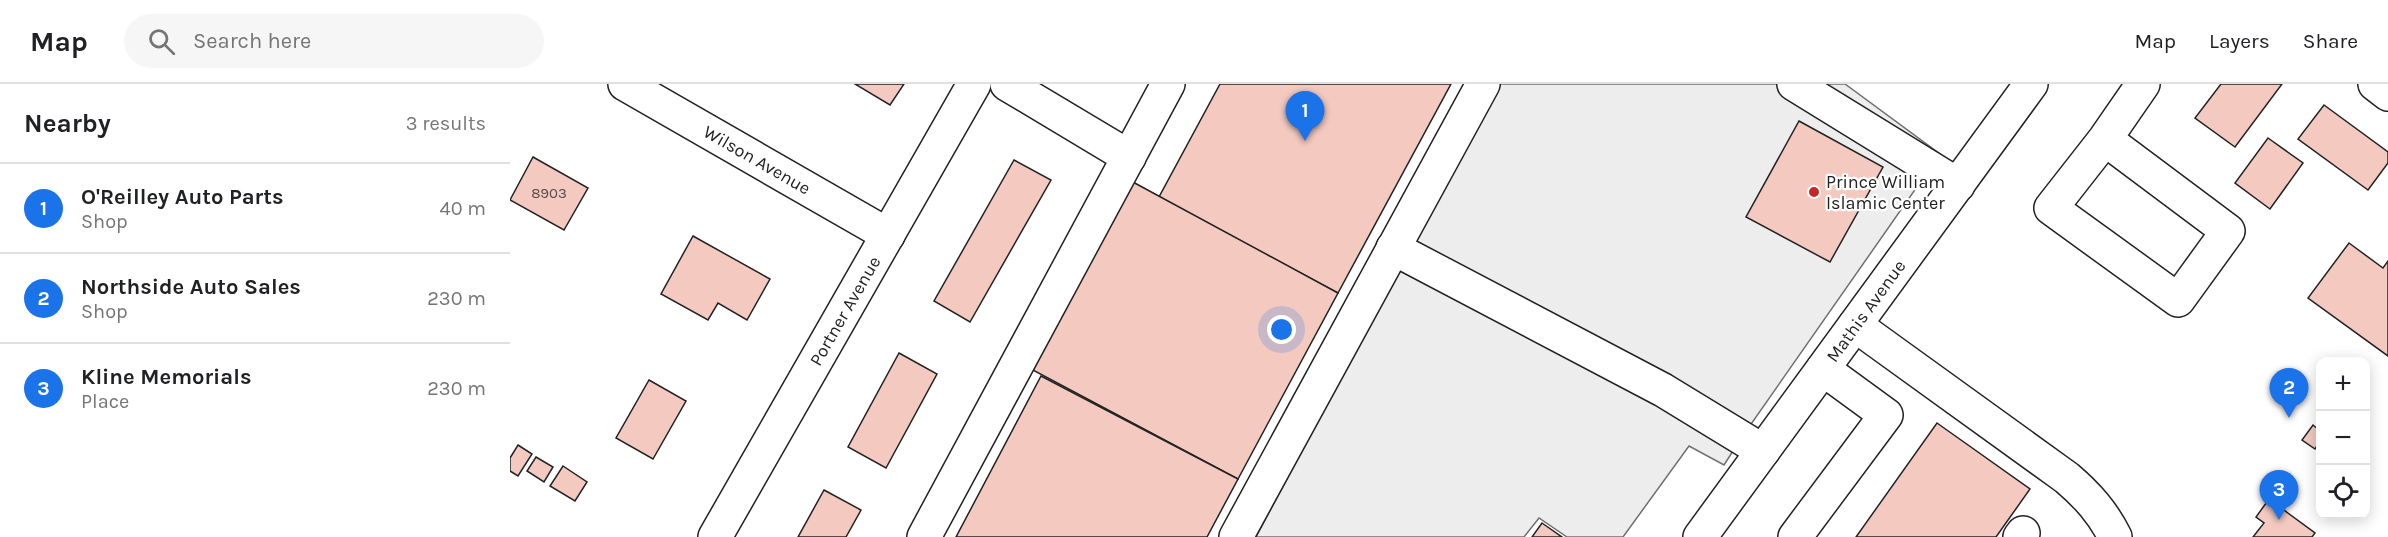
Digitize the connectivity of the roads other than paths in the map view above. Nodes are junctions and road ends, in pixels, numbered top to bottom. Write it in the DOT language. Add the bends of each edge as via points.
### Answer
graph roads {
  1 [pos="625,84"];
  2 [pos="974,84"];
  3 [pos="1007,84"];
  4 [pos="1168,84"];
  5 [pos="1483,84"];
  6 [pos="1794,84"];
  7 [pos="2031,84"];
  8 [pos="2143,84"];
  9 [pos="2375,84"];
  10 [pos="2388,94"];
  11 [pos="2105,139"];
  12 [pos="1129,157"];
  13 [pos="1958,184"];
  14 [pos="888,235"];
  15 [pos="1393,248"];
  16 [pos="1855,325"];
  17 [pos="1823,369"];
  18 [pos="1763,451"];
  19 [pos="715,537"];
  20 [pos="924,537"];
  21 [pos="1236,537"];
  22 [pos="1700,537"];
  23 [pos="1795,537"];
  24 [pos="2115,537"];
  1 -- 14 [label="street, Wilson Avenue"];
  2 -- 14 [label="street, Portner Avenue"];
  3 -- 12 [label="street"];
  4 -- 12 [label="street"];
  5 -- 15 [label="street"];
  6 -- 13 [label="street"];
  7 -- 13 [label="street, Mathis Avenue"];
  8 -- 11 [label="street"];
  9 -- 10 [label="street"];
  11 -- 11 [label="street" via="2051,207 2178,300 2228,231"];
  12 -- 20 [label="street"];
  13 -- 16 [label="street, Mathis Avenue"];
  14 -- 19 [label="street, Portner Avenue"];
  15 -- 18 [label="street" via="1663,390"];
  15 -- 21 [label="street"];
  16 -- 17 [label="street, Mathis Avenue"];
  16 -- 24 [label="street" via="2067,478 2088,496"];
  17 -- 18 [label="street, Mathis Avenue"];
  17 -- 23 [label="street" via="1886,415"];
  18 -- 22 [label="street, Mathis Avenue"];
}
